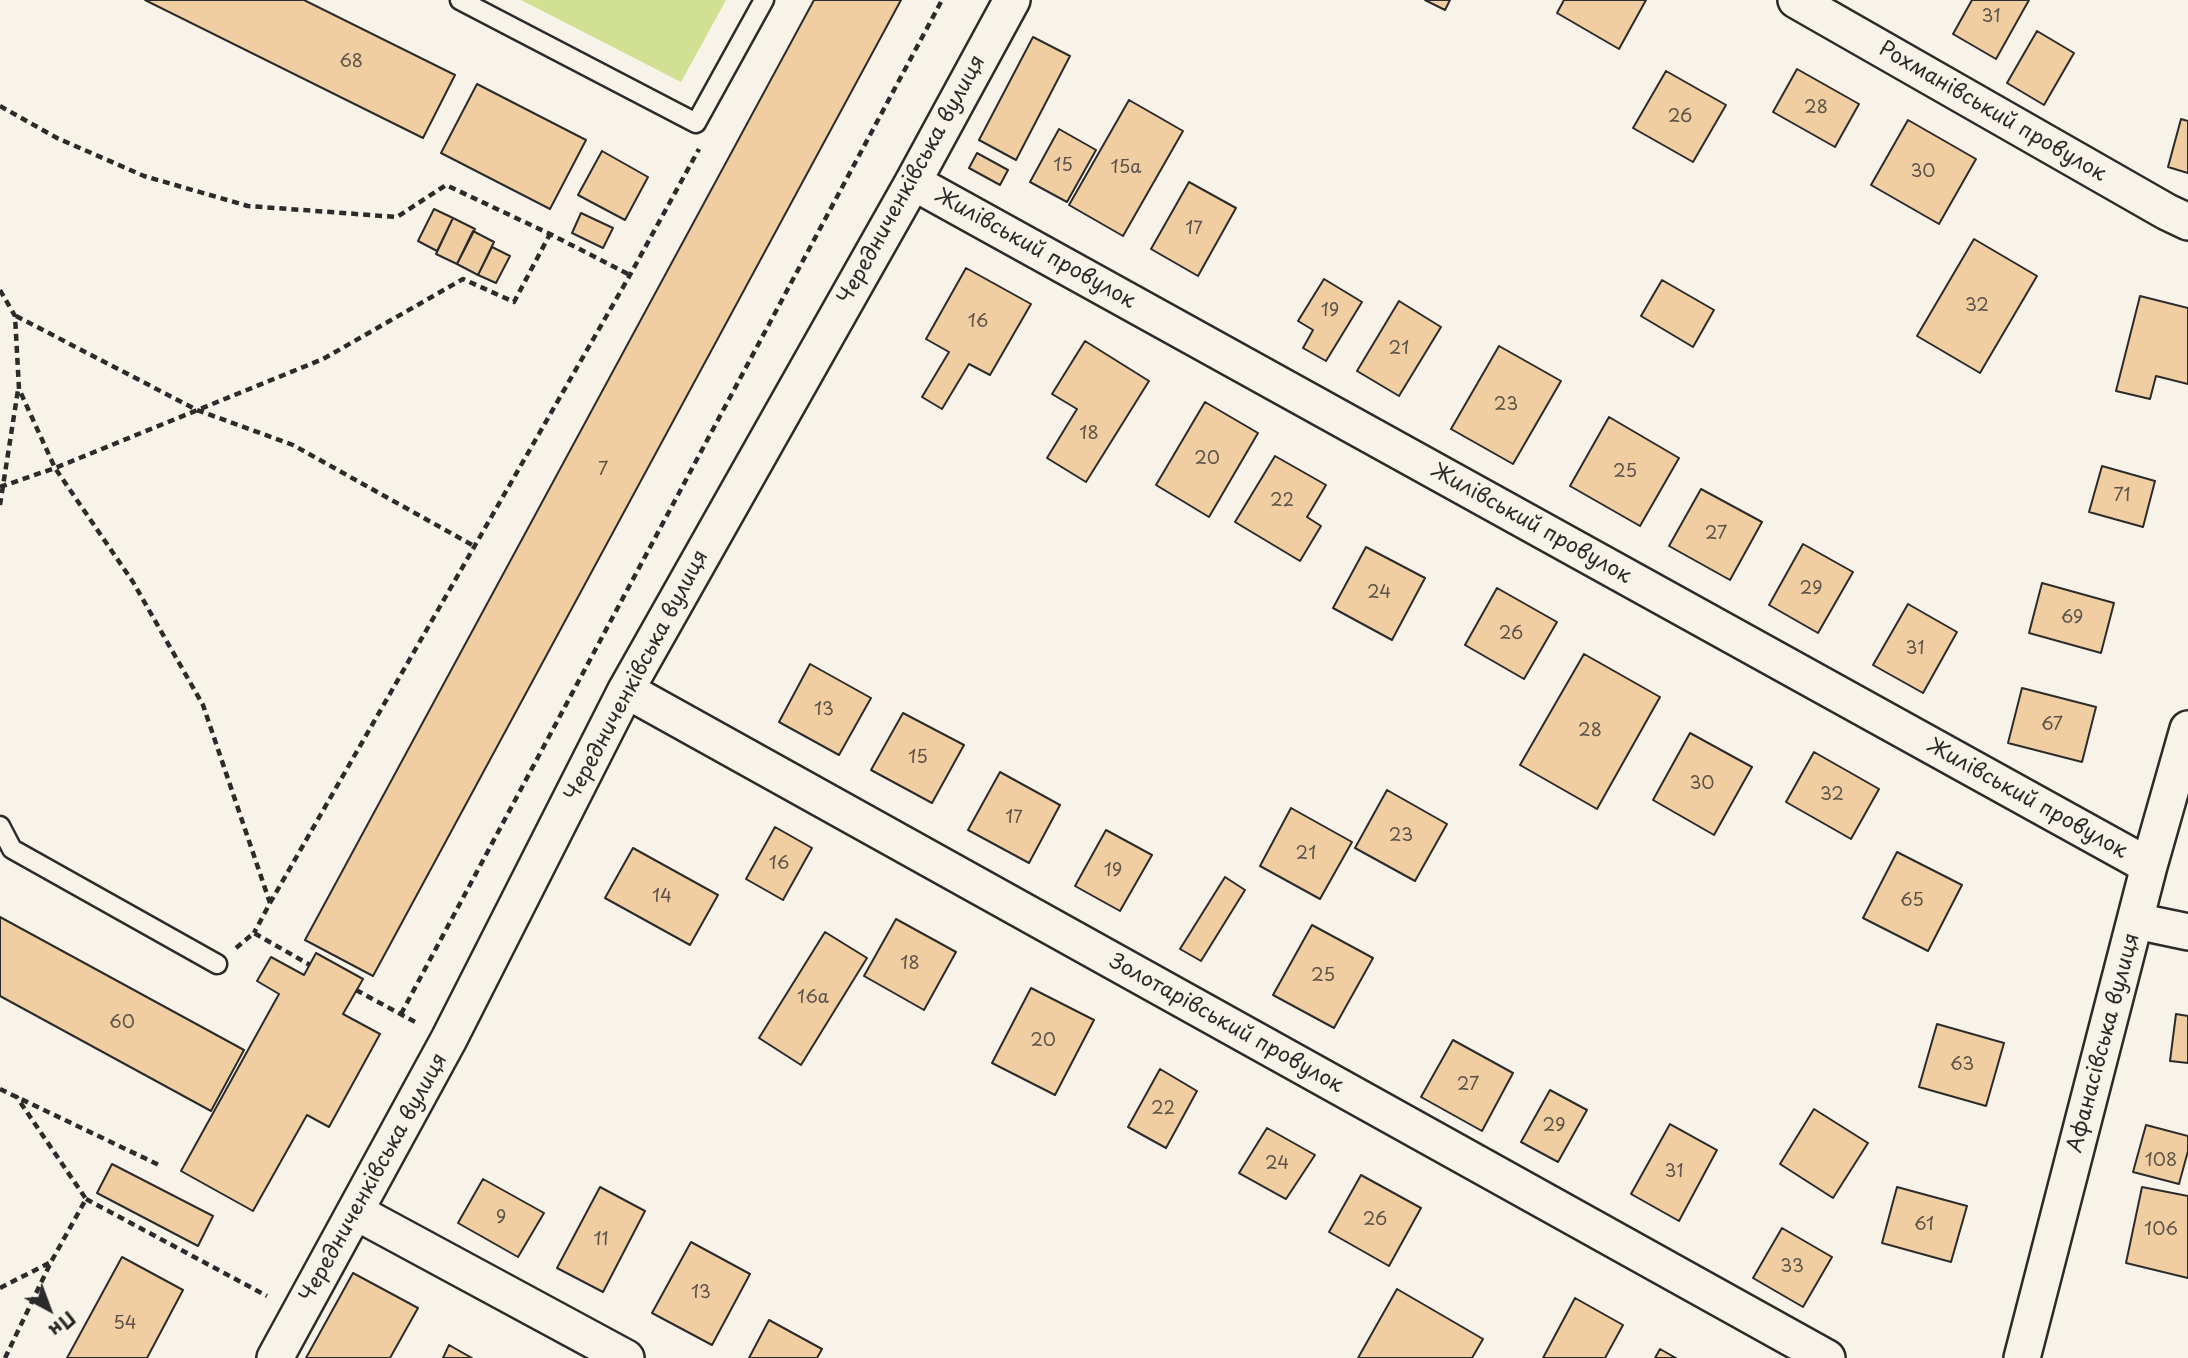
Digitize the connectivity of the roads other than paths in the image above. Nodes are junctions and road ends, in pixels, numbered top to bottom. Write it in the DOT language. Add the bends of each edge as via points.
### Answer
graph roads {
  1 [pos="460,0"];
  2 [pos="764,0"];
  3 [pos="1012,0"];
  4 [pos="1796,0"];
  5 [pos="913,182"];
  6 [pos="2188,222"];
  7 [pos="625,690"];
  8 [pos="2188,729"];
  9 [pos="0,826"];
  10 [pos="2149,866"];
  11 [pos="2136,921"];
  12 [pos="2188,932"];
  13 [pos="217,964"];
  14 [pos="356,1212"];
  15 [pos="275,1358"];
  16 [pos="626,1358"];
  17 [pos="1827,1358"];
  18 [pos="2022,1358"];
  1 -- 2 [label="lane" via="696,123"];
  3 -- 5 [label="street, Чередниченківська вулиця"];
  4 -- 6 [label="street, Рохманівський провулок"];
  5 -- 7 [label="street, Чередниченківська вулиця"];
  5 -- 10 [label="street, Жилівський провулок"];
  7 -- 14 [label="street, Чередниченківська вулиця"];
  7 -- 17 [label="street, Золотарівський провулок"];
  8 -- 10 [label="street, Афанасівська вулиця"];
  9 -- 13 [label="lane" via="12,849"];
  10 -- 11 [label="street, Афанасівська вулиця"];
  11 -- 12 [label="street"];
  11 -- 18 [label="street, Афанасівська вулиця"];
  14 -- 15 [label="street, Чередниченківська вулиця"];
  14 -- 16 [label="street"];
}
